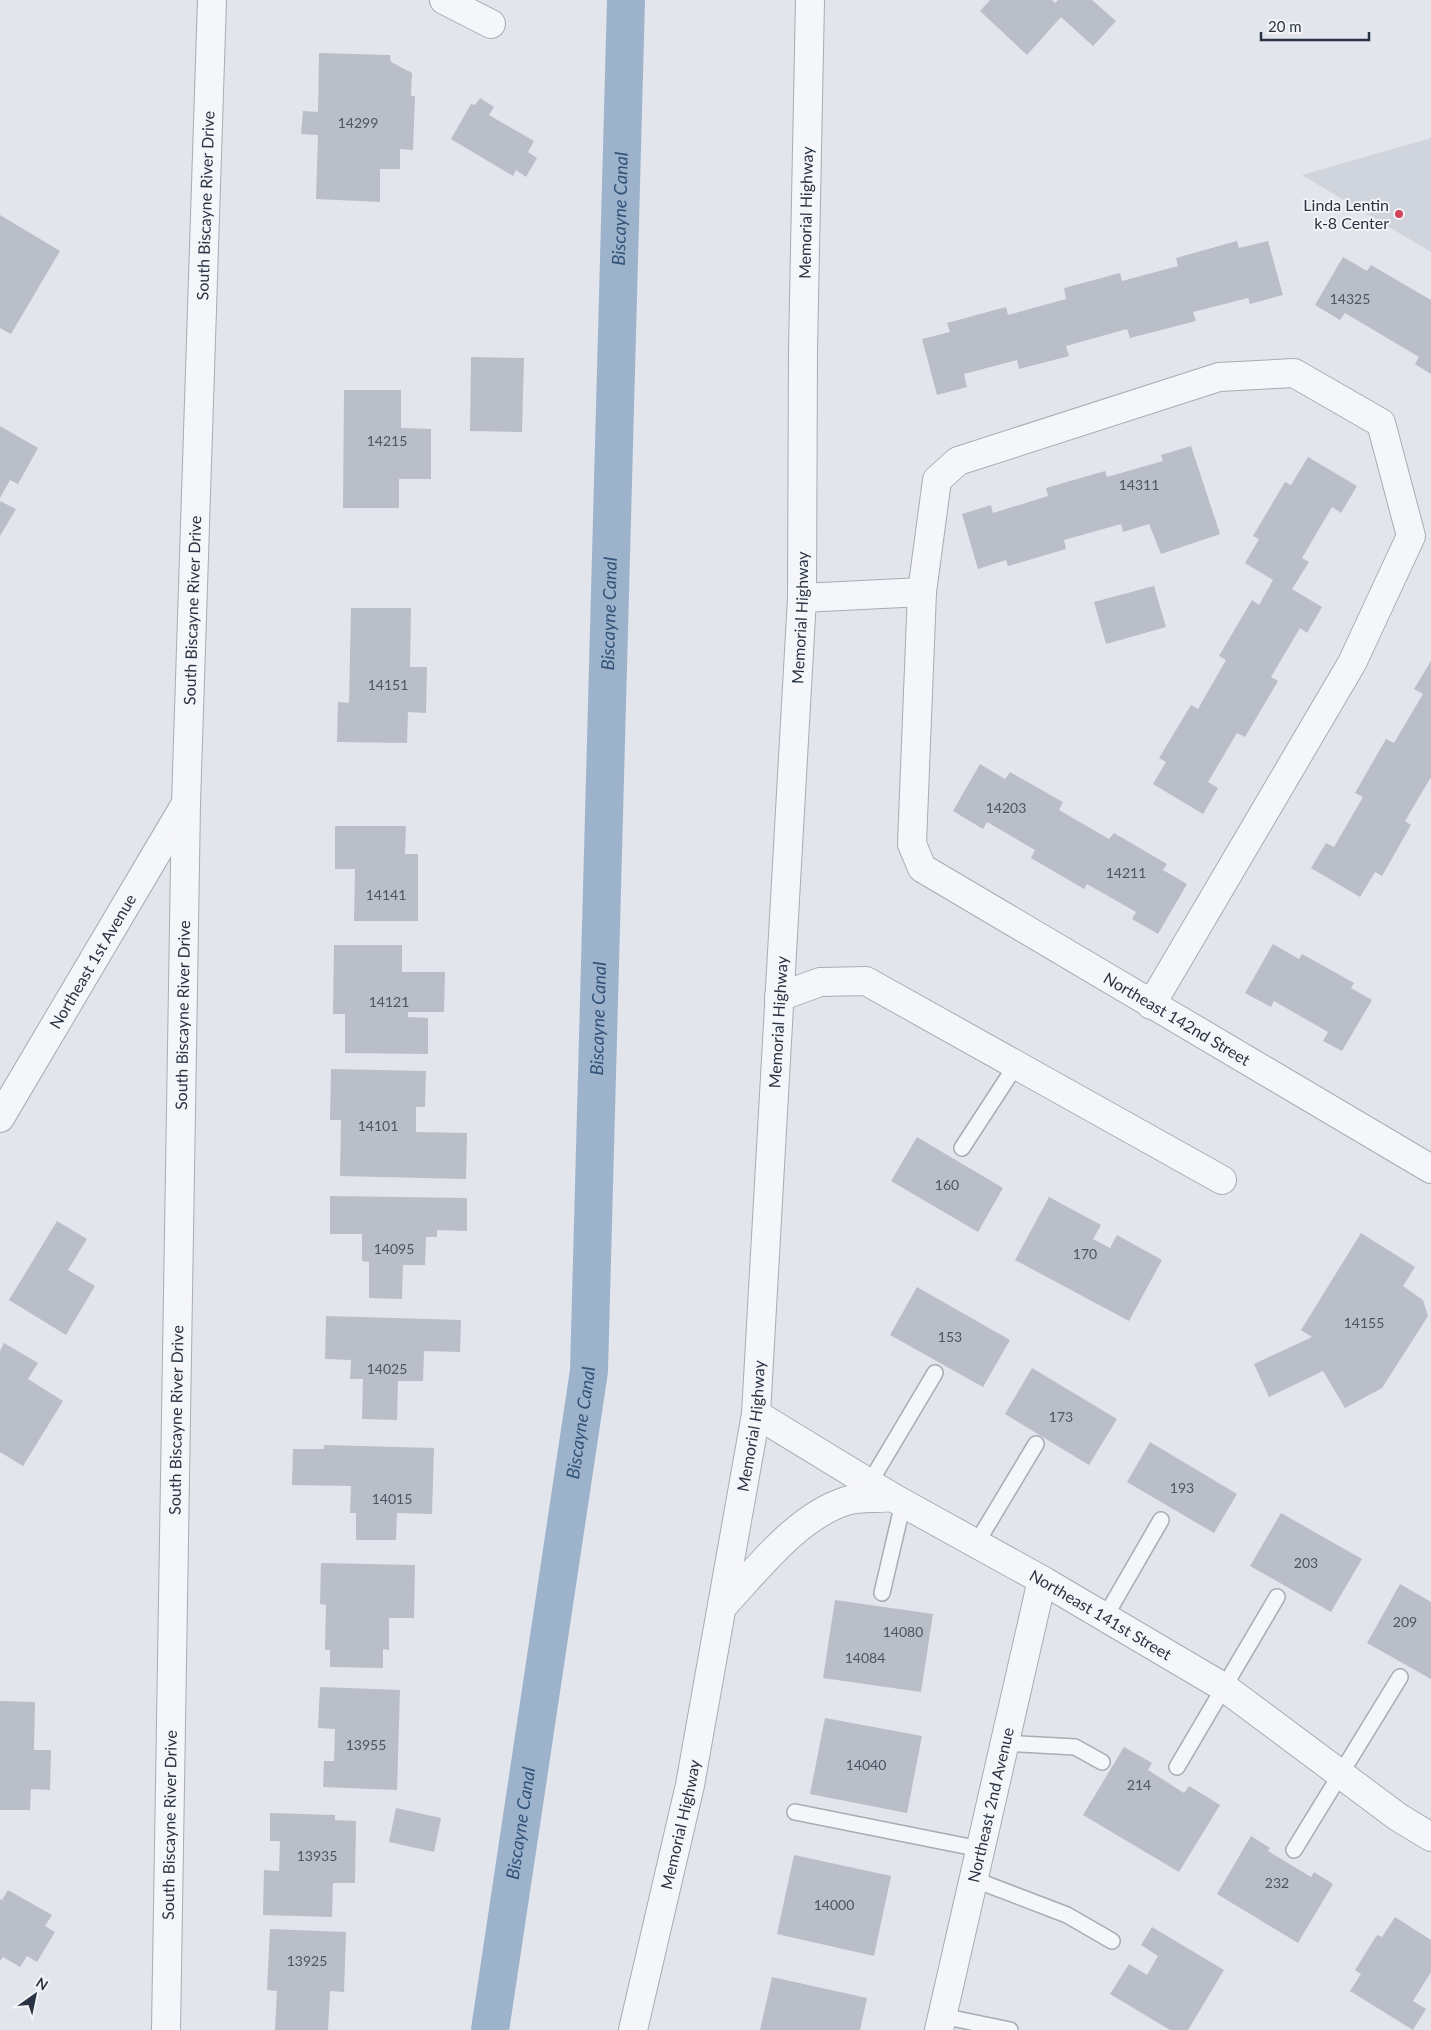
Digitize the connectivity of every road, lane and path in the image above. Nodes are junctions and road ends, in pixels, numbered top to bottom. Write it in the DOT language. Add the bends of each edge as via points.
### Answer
graph roads {
  1 [pos="212,0"];
  2 [pos="444,0"];
  3 [pos="810,0"];
  4 [pos="491,24"];
  5 [pos="922,592"];
  6 [pos="802,598"];
  7 [pos="186,803"];
  8 [pos="779,997"];
  9 [pos="1151,1005"];
  10 [pos="1016,1065"];
  11 [pos="0,1118"];
  12 [pos="962,1148"];
  13 [pos="1431,1169"];
  14 [pos="1222,1180"];
  15 [pos="935,1373"];
  16 [pos="756,1414"];
  17 [pos="1036,1444"];
  18 [pos="888,1495"];
  19 [pos="1161,1520"];
  20 [pos="976,1544"];
  21 [pos="1042,1580"];
  22 [pos="882,1593"];
  23 [pos="1278,1597"];
  24 [pos="722,1607"];
  25 [pos="1105,1617"];
  26 [pos="1400,1677"];
  27 [pos="1225,1688"];
  28 [pos="1004,1743"];
  29 [pos="1102,1762"];
  30 [pos="1178,1767"];
  31 [pos="1340,1774"];
  32 [pos="795,1812"];
  33 [pos="1431,1837"];
  34 [pos="980,1849"];
  35 [pos="1294,1850"];
  36 [pos="973,1879"];
  37 [pos="1112,1941"];
  38 [pos="940,2023"];
  39 [pos="166,2030"];
  40 [pos="633,2030"];
  41 [pos="1010,2030"];
  1 -- 7 [label="street, South Biscayne River Drive"];
  2 -- 4 [label="street"];
  3 -- 6 [label="street, Memorial Highway"];
  5 -- 6 [label="street"];
  5 -- 9 [label="street, Northeast 142nd Street" via="912,844 922,868"];
  5 -- 9 [label="street" via="937,480 958,461 1219,377 1294,373 1381,423 1411,536 1352,663"];
  6 -- 8 [label="street, Memorial Highway"];
  7 -- 11 [label="street, Northeast 1st Avenue"];
  7 -- 39 [label="street, South Biscayne River Drive"];
  8 -- 10 [label="street" via="820,982 866,981"];
  8 -- 16 [label="street, Memorial Highway"];
  9 -- 13 [label="street, Northeast 142nd Street"];
  10 -- 12 [label="lane"];
  10 -- 14 [label="street"];
  15 -- 18 [label="lane"];
  16 -- 18 [label="street, Northeast 141st Street"];
  16 -- 24 [label="street, Memorial Highway"];
  17 -- 20 [label="lane"];
  18 -- 20 [label="street, Northeast 141st Street"];
  18 -- 22 [label="lane"];
  18 -- 24 [label="street" via="847,1501 817,1514 789,1535"];
  19 -- 25 [label="lane"];
  20 -- 21 [label="street, Northeast 141st Street"];
  21 -- 25 [label="street, Northeast 141st Street"];
  21 -- 28 [label="street, Northeast 2nd Avenue"];
  23 -- 27 [label="lane"];
  24 -- 40 [label="street, Memorial Highway" via="690,1785"];
  25 -- 27 [label="street, Northeast 141st Street"];
  26 -- 31 [label="lane"];
  27 -- 30 [label="lane"];
  27 -- 31 [label="street, Northeast 141st Street"];
  28 -- 29 [label="lane" via="1075,1746"];
  28 -- 34 [label="street, Northeast 2nd Avenue"];
  31 -- 33 [label="street, Northeast 141st Street"];
  31 -- 35 [label="lane"];
  32 -- 34 [label="lane"];
  34 -- 36 [label="street, Northeast 2nd Avenue"];
  36 -- 37 [label="lane" via="1067,1915"];
  36 -- 38 [label="street, Northeast 2nd Avenue"];
  38 -- 41 [label="lane"];
}
